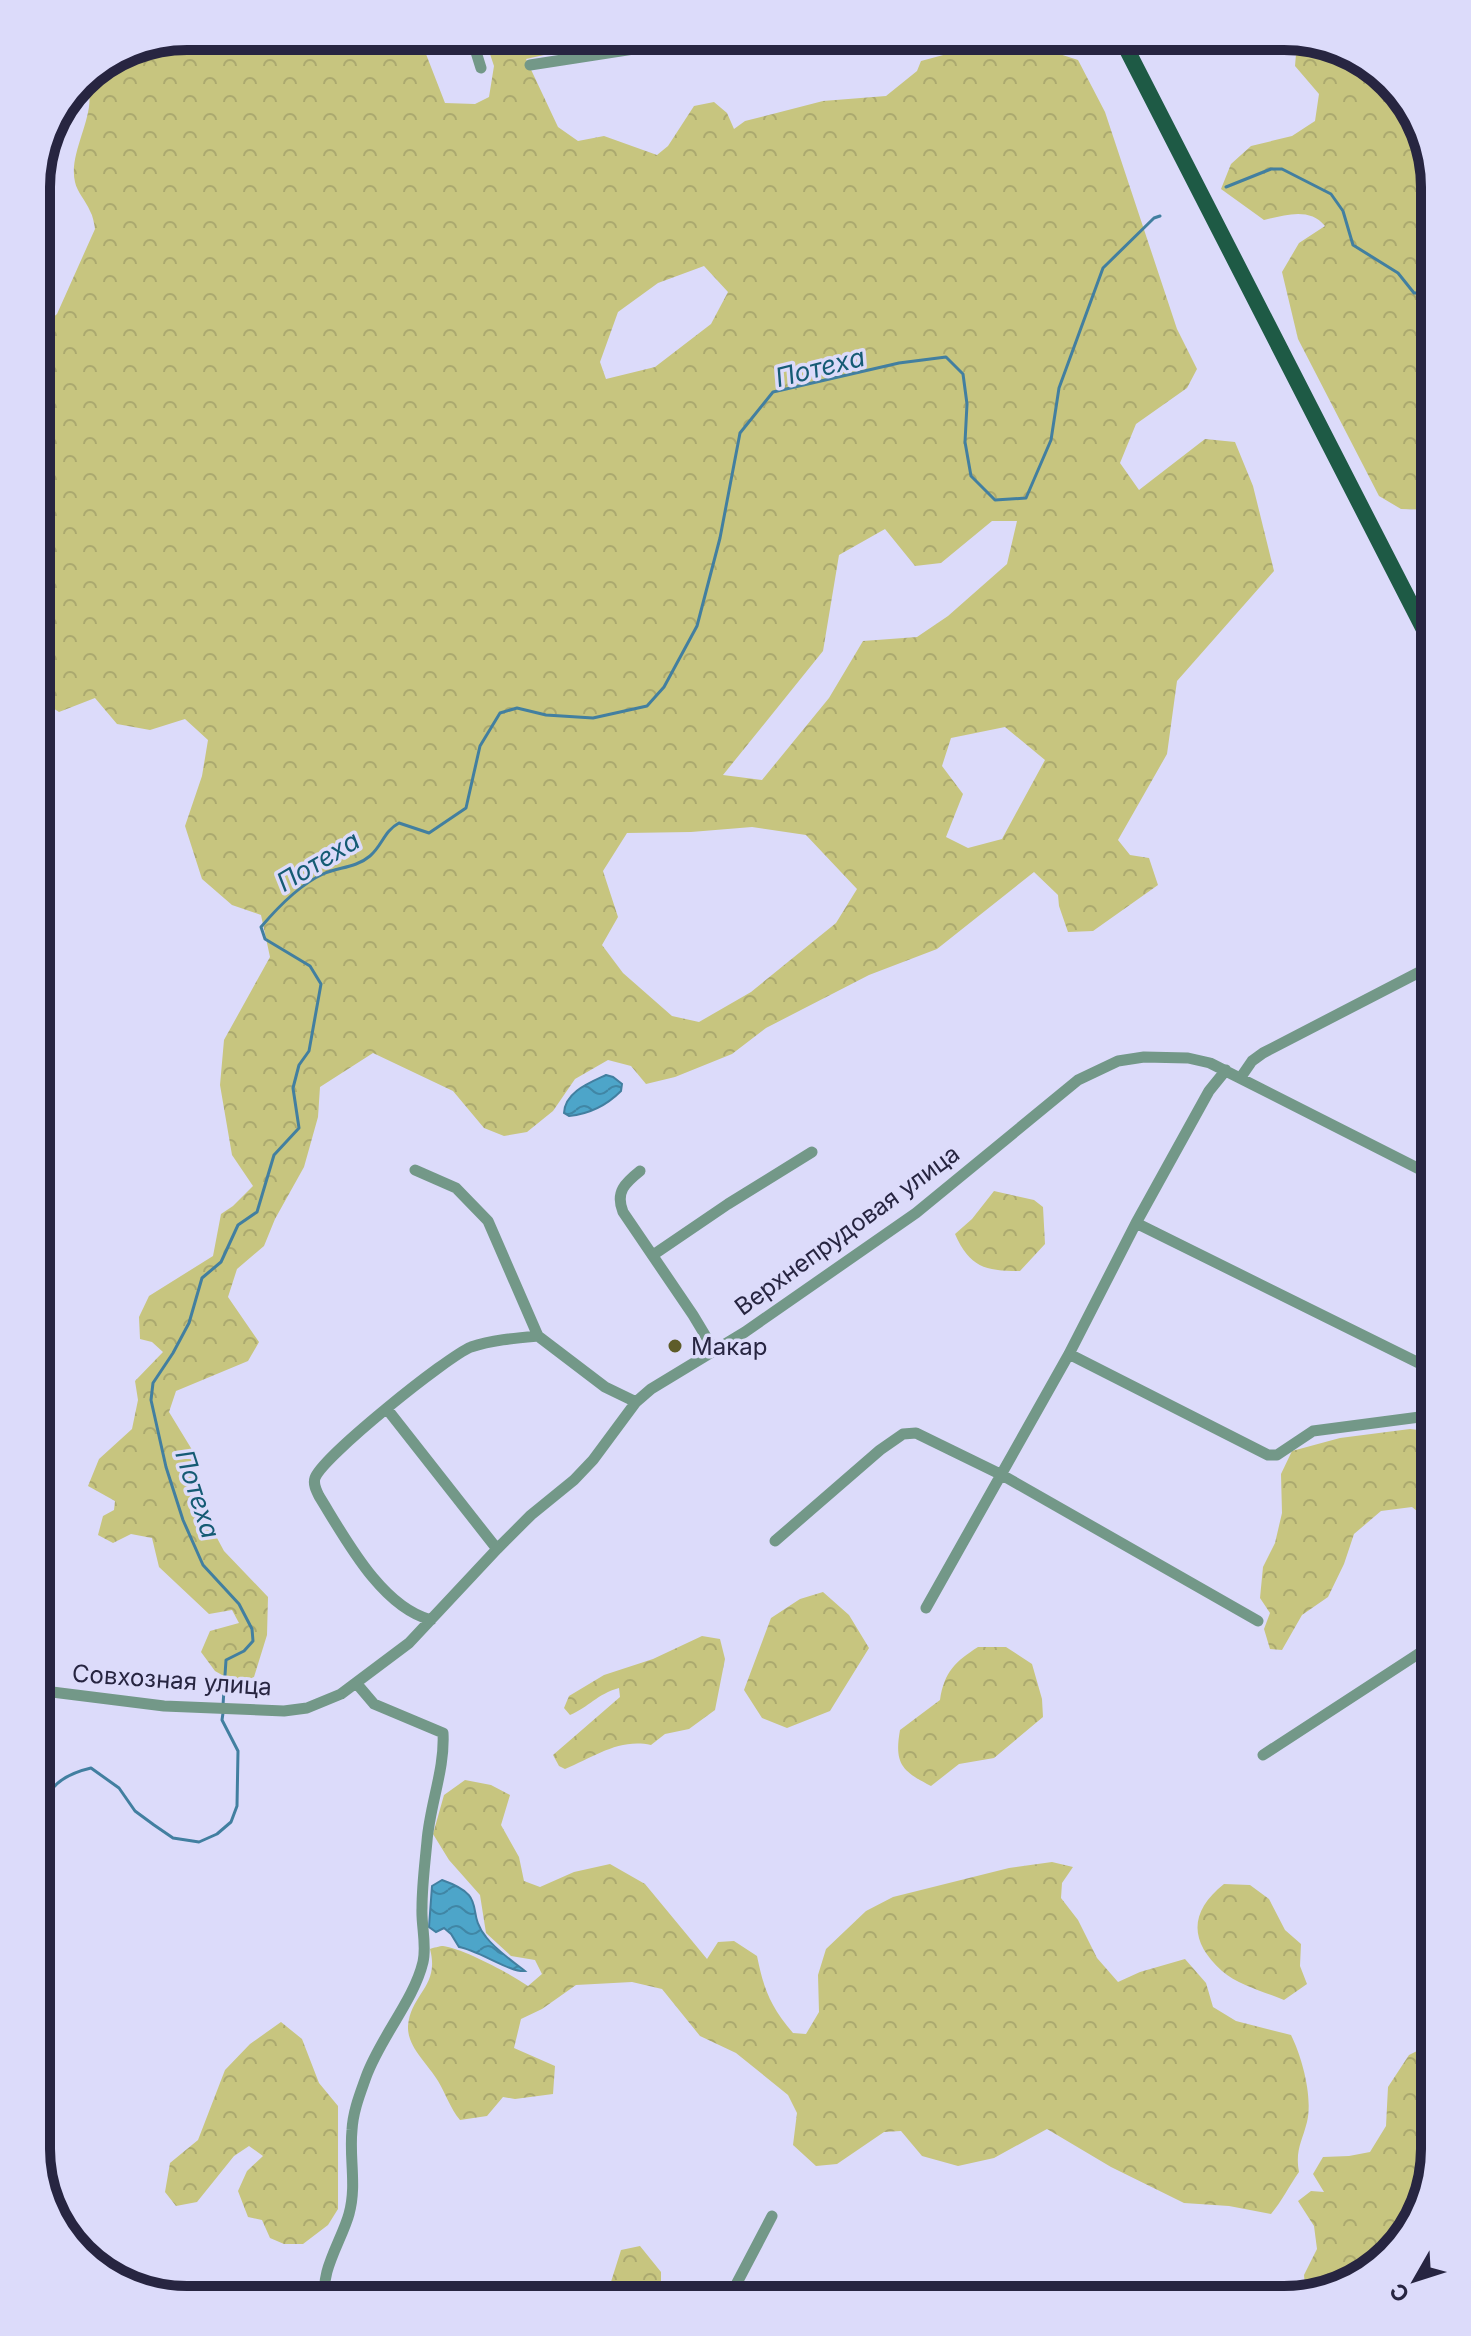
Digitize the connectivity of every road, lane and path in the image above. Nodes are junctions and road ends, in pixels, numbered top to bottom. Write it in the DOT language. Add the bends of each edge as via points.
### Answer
graph roads {
  1 [pos="475,50"];
  2 [pos="627,50"];
  3 [pos="1127,50"];
  4 [pos="530,65"];
  5 [pos="481,68"];
  6 [pos="1421,624"];
  7 [pos="1421,971"];
  8 [pos="1226,1070"];
  9 [pos="1241,1077"];
  10 [pos="812,1152"];
  11 [pos="415,1170"];
  12 [pos="1421,1170"];
  13 [pos="640,1171"];
  14 [pos="1136,1223"];
  15 [pos="653,1255"];
  16 [pos="538,1336"];
  17 [pos="714,1350"];
  18 [pos="1069,1354"];
  19 [pos="1421,1364"];
  20 [pos="636,1402"];
  21 [pos="387,1409"];
  22 [pos="1421,1417"];
  23 [pos="1002,1475"];
  24 [pos="775,1541"];
  25 [pos="497,1549"];
  26 [pos="926,1608"];
  27 [pos="431,1620"];
  28 [pos="1258,1621"];
  29 [pos="1421,1652"];
  30 [pos="357,1684"];
  31 [pos="50,1692"];
  32 [pos="1263,1755"];
  33 [pos="772,2216"];
  34 [pos="322,2286"];
  35 [pos="735,2286"];
  1 -- 5 [label="street"];
  2 -- 4 [label="street"];
  3 -- 6 [label="main road"];
  7 -- 9 [label="street" via="1263,1053"];
  8 -- 9 [label="street, Верхнепрудовая улица"];
  8 -- 14 [label="street" via="1209,1091"];
  8 -- 17 [label="street, Верхнепрудовая улица" via="1167,1056 1100,1068 1048,1102 916,1213"];
  9 -- 12 [label="street, Верхнепрудовая улица"];
  10 -- 15 [label="street"];
  11 -- 16 [label="street" via="456,1188 488,1221"];
  13 -- 15 [label="street" via="620,1191 618,1202"];
  14 -- 18 [label="street"];
  14 -- 19 [label="street"];
  15 -- 17 [label="street"];
  16 -- 20 [label="street" via="605,1387"];
  16 -- 21 [label="street" via="473,1346"];
  17 -- 20 [label="street, Верхнепрудовая улица"];
  18 -- 22 [label="street" via="1268,1455 1277,1455 1313,1431"];
  18 -- 23 [label="street"];
  20 -- 25 [label="street, Верхнепрудовая улица" via="593,1460"];
  21 -- 25 [label="street"];
  21 -- 27 [label="street" via="325,1463 314,1485 373,1576 404,1608"];
  23 -- 24 [label="street" via="909,1432 880,1450"];
  23 -- 26 [label="street"];
  23 -- 28 [label="street"];
  25 -- 27 [label="street, Верхнепрудовая улица"];
  27 -- 30 [label="street, Верхнепрудовая улица"];
  29 -- 32 [label="street"];
  30 -- 31 [label="street, Совхозная улица" via="324,1702 284,1711 164,1706"];
  30 -- 34 [label="street" via="374,1704 443,1733 444,1751 427,1836 421,1907 424,1960 376,2052 355,2109 350,2210"];
  33 -- 35 [label="street"];
}
